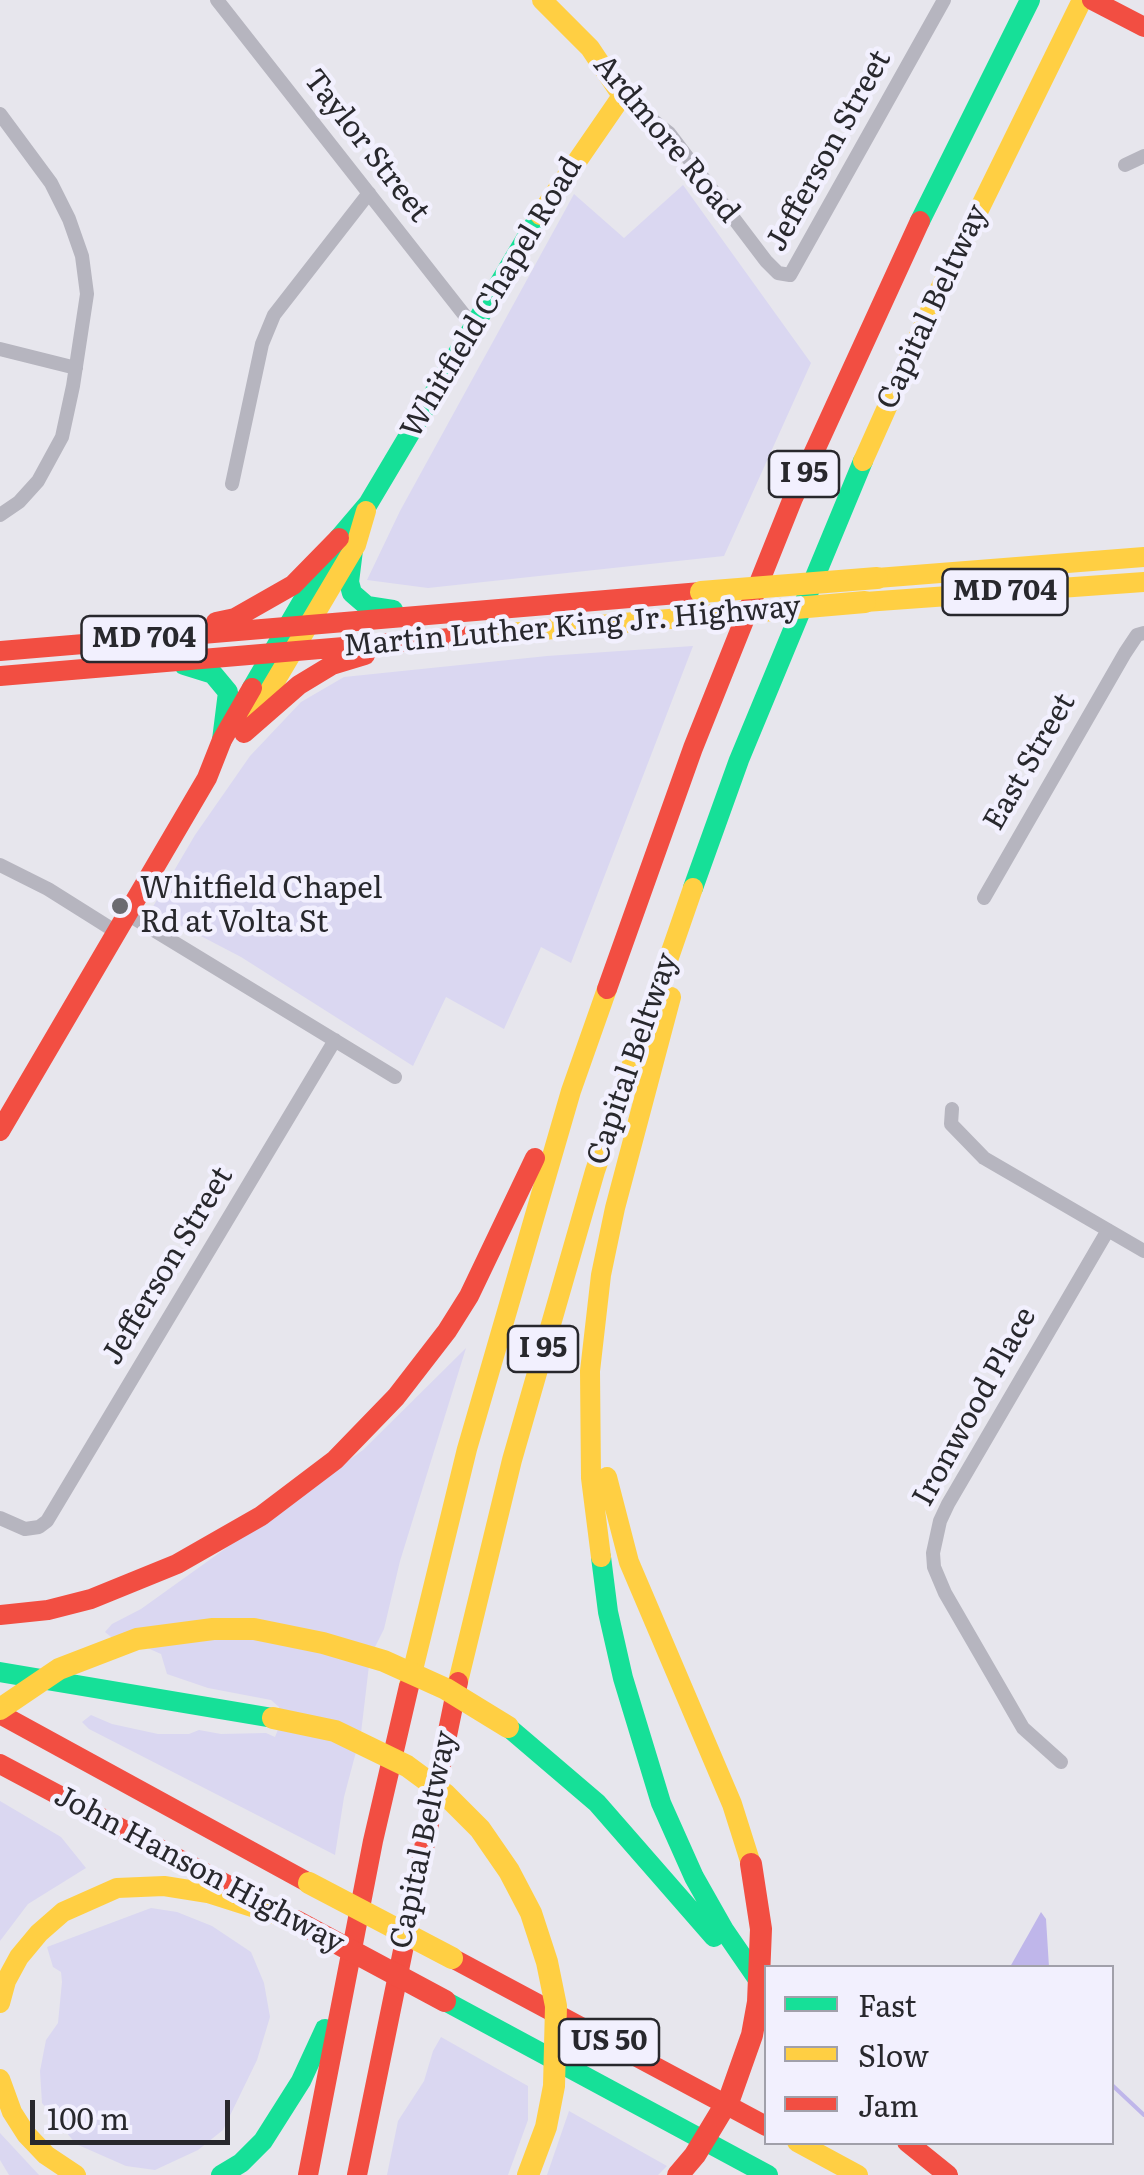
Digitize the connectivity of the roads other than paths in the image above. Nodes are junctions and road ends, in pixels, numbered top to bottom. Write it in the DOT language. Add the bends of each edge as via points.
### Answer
graph roads {
  1 [pos="217,0"];
  2 [pos="542,0"];
  3 [pos="944,0"];
  4 [pos="1030,0"];
  5 [pos="1082,0"];
  6 [pos="1092,0"];
  7 [pos="1136,23"];
  8 [pos="622,96"];
  9 [pos="0,114"];
  10 [pos="1144,156"];
  11 [pos="1125,165"];
  12 [pos="369,193"];
  13 [pos="790,275"];
  14 [pos="473,326"];
  15 [pos="0,349"];
  16 [pos="76,368"];
  17 [pos="232,484"];
  18 [pos="0,515"];
  19 [pos="346,544"];
  20 [pos="1144,557"];
  21 [pos="1144,582"];
  22 [pos="431,614"];
  23 [pos="299,625"];
  24 [pos="1144,633"];
  25 [pos="152,638"];
  26 [pos="430,640"];
  27 [pos="0,651"];
  28 [pos="283,651"];
  29 [pos="170,662"];
  30 [pos="0,676"];
  31 [pos="233,737"];
  32 [pos="739,760"];
  33 [pos="0,865"];
  34 [pos="984,898"];
  35 [pos="123,924"];
  36 [pos="335,1040"];
  37 [pos="395,1077"];
  38 [pos="571,1090"];
  39 [pos="952,1109"];
  40 [pos="0,1131"];
  41 [pos="1108,1230"];
  42 [pos="1144,1251"];
  43 [pos="602,1276"];
  44 [pos="0,1518"];
  45 [pos="0,1614"];
  46 [pos="0,1672"];
  47 [pos="0,1712"];
  48 [pos="1061,1762"];
  49 [pos="0,1764"];
  50 [pos="296,1922"];
  51 [pos="350,1961"];
  52 [pos="764,1988"];
  53 [pos="764,1997"];
  54 [pos="0,2003"];
  55 [pos="0,2079"];
  56 [pos="764,2125"];
  57 [pos="803,2145"];
  58 [pos="911,2145"];
  59 [pos="76,2175"];
  60 [pos="222,2175"];
  61 [pos="308,2175"];
  62 [pos="358,2175"];
  63 [pos="528,2175"];
  64 [pos="678,2175"];
  65 [pos="768,2175"];
  66 [pos="858,2175"];
  67 [pos="948,2175"];
  1 -- 12 [label="street, Taylor Street"];
  2 -- 8 [label="main road, Ardmore Road" via="590,48"];
  3 -- 13 [label="street, Jefferson Street"];
  4 -- 38 [label="main road, Capital Beltway / I 95" via="893,276 794,498 686,764"];
  5 -- 32 [label="main road, Capital Beltway / I 95" via="904,368"];
  6 -- 7 [label="main road"];
  8 -- 13 [label="street, Ardmore Road" via="668,133 766,261"];
  8 -- 14 [label="main road, Whitfield Chapel Road"];
  9 -- 16 [label="street" via="51,183 77,238 87,294"];
  10 -- 11 [label="street"];
  12 -- 14 [label="street, Taylor Street"];
  12 -- 17 [label="street" via="274,316"];
  14 -- 19 [label="main road, Whitfield Chapel Road"];
  15 -- 16 [label="street"];
  16 -- 18 [label="street" via="54,454 27,494"];
  19 -- 22 [label="main road" via="357,600 376,609"];
  19 -- 23 [label="main road, Whitfield Chapel Road"];
  19 -- 25 [label="main road" via="256,608"];
  20 -- 22 [label="main road, Martin Luther King Jr. Highway / MD 704, bridge"];
  21 -- 26 [label="main road, Martin Luther King Jr. Highway / MD 704, bridge"];
  22 -- 23 [label="main road, Martin Luther King Jr. Highway / MD 704"];
  23 -- 25 [label="main road, Martin Luther King Jr. Highway / MD 704"];
  23 -- 28 [label="main road, Whitfield Chapel Road"];
  24 -- 34 [label="street, East Street" via="1125,653"];
  25 -- 27 [label="main road, Martin Luther King Jr. Highway / MD 704"];
  26 -- 28 [label="main road, Martin Luther King Jr. Highway / MD 704"];
  26 -- 31 [label="main road" via="332,665"];
  28 -- 29 [label="main road, Martin Luther King Jr. Highway / MD 704"];
  28 -- 31 [label="main road, Whitfield Chapel Road"];
  29 -- 30 [label="main road, Martin Luther King Jr. Highway / MD 704"];
  29 -- 31 [label="main road" via="221,681"];
  31 -- 35 [label="main road, Whitfield Chapel Road"];
  32 -- 43 [label="main road" via="632,1140"];
  32 -- 62 [label="main road, Capital Beltway / I 95" via="595,1171 512,1460 422,1846"];
  33 -- 35 [label="street"];
  35 -- 36 [label="street"];
  35 -- 40 [label="main road, Whitfield Chapel Road"];
  36 -- 37 [label="street"];
  36 -- 44 [label="street, Jefferson Street" via="47,1521 25,1529"];
  38 -- 45 [label="main road" via="448,1331 335,1460 261,1516 177,1564 91,1599"];
  38 -- 51 [label="main road, Capital Beltway / I 95" via="442,1544"];
  39 -- 41 [label="street" via="951,1124 974,1150"];
  41 -- 42 [label="street"];
  41 -- 48 [label="street, Ironwood Place" via="948,1504 933,1554 944,1593 1022,1728"];
  43 -- 52 [label="main road" via="590,1371 591,1478 622,1678 661,1803 694,1877"];
  43 -- 64 [label="main road, bridge" via="600,1420 616,1520 648,1612 732,1804 762,1929 752,2035 730,2097"];
  46 -- 63 [label="main road, bridge" via="334,1732 407,1766 444,1794 509,1871 547,1962 556,2006 554,2086"];
  47 -- 53 [label="main road, bridge" via="59,1669 137,1639 254,1630 384,1661 508,1727 597,1803"];
  47 -- 56 [label="main road, John Hanson Highway / US 50, bridge"];
  49 -- 50 [label="main road, John Hanson Highway / US 50"];
  50 -- 54 [label="main road" via="208,1893 117,1888 63,1912 39,1933 6,1981"];
  50 -- 65 [label="main road, John Hanson Highway / US 50, bridge"];
  51 -- 60 [label="main road" via="294,2093 263,2141"];
  51 -- 61 [label="main road, Capital Beltway / I 95"];
  55 -- 59 [label="main road" via="26,2134"];
  57 -- 66 [label="main road"];
  58 -- 67 [label="main road"];
}
